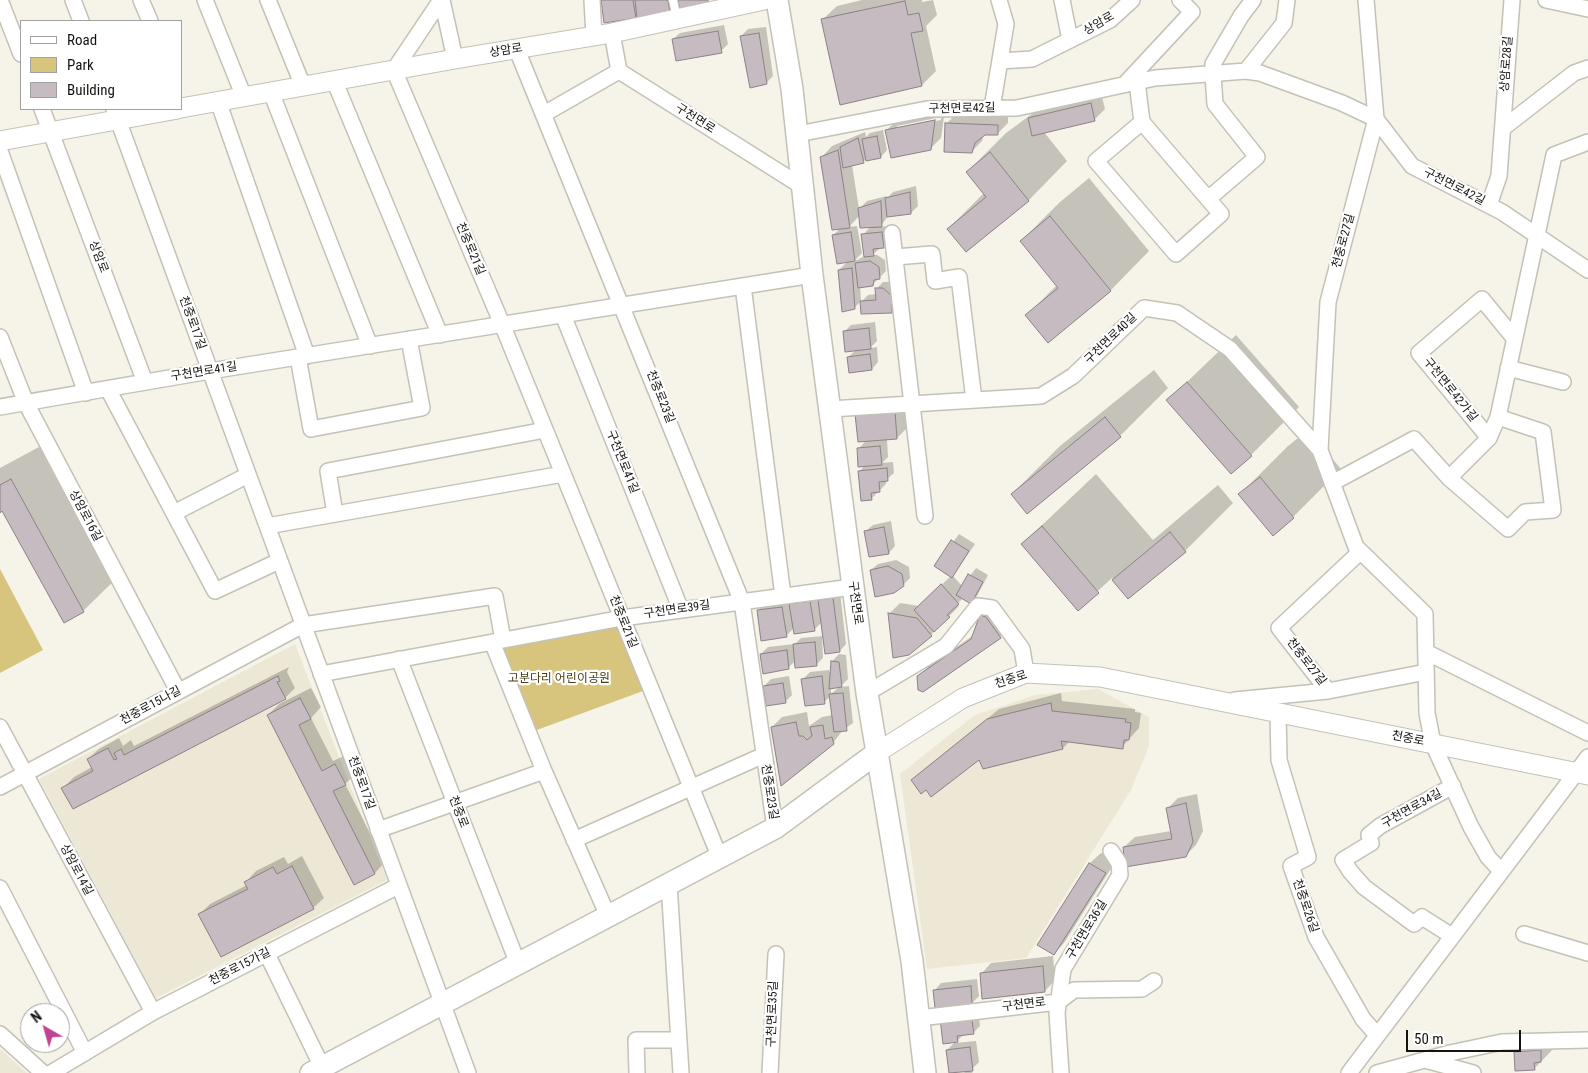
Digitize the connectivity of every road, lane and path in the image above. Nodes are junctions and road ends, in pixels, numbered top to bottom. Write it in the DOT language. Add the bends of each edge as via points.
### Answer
graph roads {
  1 [pos="0,0"];
  2 [pos="73,0"];
  3 [pos="141,0"];
  4 [pos="205,0"];
  5 [pos="268,0"];
  6 [pos="441,0"];
  7 [pos="592,0"];
  8 [pos="673,0"];
  9 [pos="764,0"];
  10 [pos="777,0"];
  11 [pos="999,0"];
  12 [pos="1062,0"];
  13 [pos="1180,0"];
  14 [pos="1253,0"];
  15 [pos="1287,0"];
  16 [pos="1366,0"];
  17 [pos="1512,0"];
  18 [pos="1546,0"];
  19 [pos="1128,2"];
  20 [pos="1588,9"];
  21 [pos="81,20"];
  22 [pos="150,20"];
  23 [pos="677,21"];
  24 [pos="603,35"];
  25 [pos="1070,40"];
  26 [pos="517,50"];
  27 [pos="20,51"];
  28 [pos="455,59"];
  29 [pos="1000,61"];
  30 [pos="1588,68"];
  31 [pos="394,70"];
  32 [pos="619,71"];
  33 [pos="1246,71"];
  34 [pos="1213,75"];
  35 [pos="334,80"];
  36 [pos="1131,83"];
  37 [pos="303,86"];
  38 [pos="271,92"];
  39 [pos="244,97"];
  40 [pos="218,102"];
  41 [pos="182,105"];
  42 [pos="992,108"];
  43 [pos="42,110"];
  44 [pos="145,110"];
  45 [pos="116,114"];
  46 [pos="544,114"];
  47 [pos="1376,119"];
  48 [pos="1142,122"];
  49 [pos="1502,128"];
  50 [pos="51,132"];
  51 [pos="798,134"];
  52 [pos="0,141"];
  53 [pos="1588,142"];
  54 [pos="0,152"];
  55 [pos="803,187"];
  56 [pos="1208,199"];
  57 [pos="1489,205"];
  58 [pos="892,233"];
  59 [pos="1536,235"];
  60 [pos="895,257"];
  61 [pos="1588,270"];
  62 [pos="812,275"];
  63 [pos="743,286"];
  64 [pos="622,305"];
  65 [pos="563,315"];
  66 [pos="502,324"];
  67 [pos="440,335"];
  68 [pos="0,337"];
  69 [pos="1514,338"];
  70 [pos="409,339"];
  71 [pos="370,346"];
  72 [pos="302,356"];
  73 [pos="1508,368"];
  74 [pos="210,371"];
  75 [pos="145,382"];
  76 [pos="1563,382"];
  77 [pos="108,389"];
  78 [pos="86,392"];
  79 [pos="974,400"];
  80 [pos="26,403"];
  81 [pos="910,404"];
  82 [pos="0,407"];
  83 [pos="830,409"];
  84 [pos="1498,417"];
  85 [pos="545,430"];
  86 [pos="1489,438"];
  87 [pos="1320,450"];
  88 [pos="563,474"];
  89 [pos="248,475"];
  90 [pos="1449,478"];
  91 [pos="1332,483"];
  92 [pos="174,513"];
  93 [pos="335,514"];
  94 [pos="925,516"];
  95 [pos="266,526"];
  96 [pos="1360,552"];
  97 [pos="279,561"];
  98 [pos="852,587"];
  99 [pos="783,596"];
  100 [pos="742,602"];
  101 [pos="681,610"];
  102 [pos="622,618"];
  103 [pos="303,625"];
  104 [pos="498,641"];
  105 [pos="1426,652"];
  106 [pos="399,659"];
  107 [pos="1426,672"];
  108 [pos="1026,673"];
  109 [pos="321,674"];
  110 [pos="1328,691"];
  111 [pos="178,692"];
  112 [pos="867,693"];
  113 [pos="1223,702"];
  114 [pos="1278,713"];
  115 [pos="0,728"];
  116 [pos="1588,733"];
  117 [pos="1433,744"];
  118 [pos="878,752"];
  119 [pos="764,755"];
  120 [pos="1588,757"];
  121 [pos="544,771"];
  122 [pos="24,774"];
  123 [pos="1582,774"];
  124 [pos="690,786"];
  125 [pos="1453,786"];
  126 [pos="0,787"];
  127 [pos="455,803"];
  128 [pos="775,828"];
  129 [pos="378,830"];
  130 [pos="574,840"];
  131 [pos="1111,851"];
  132 [pos="720,858"];
  133 [pos="1501,871"];
  134 [pos="669,884"];
  135 [pos="398,886"];
  136 [pos="0,888"];
  137 [pos="608,916"];
  138 [pos="1524,934"];
  139 [pos="1452,936"];
  140 [pos="1588,953"];
  141 [pos="267,954"];
  142 [pos="776,954"];
  143 [pos="518,964"];
  144 [pos="1154,980"];
  145 [pos="1058,1002"];
  146 [pos="442,1004"];
  147 [pos="153,1012"];
  148 [pos="919,1018"];
  149 [pos="0,1034"];
  150 [pos="1377,1036"];
  151 [pos="679,1040"];
  152 [pos="1588,1040"];
  153 [pos="85,1053"];
  154 [pos="1424,1060"];
  155 [pos="320,1071"];
  156 [pos="43,1073"];
  157 [pos="51,1073"];
  158 [pos="468,1073"];
  159 [pos="637,1073"];
  160 [pos="681,1073"];
  161 [pos="770,1073"];
  162 [pos="925,1073"];
  163 [pos="1061,1073"];
  164 [pos="1349,1073"];
  165 [pos="1377,1073"];
  166 [pos="1473,1073"];
  1 -- 27 [label="street"];
  2 -- 21 [label="street"];
  3 -- 22 [label="street"];
  4 -- 39 [label="street"];
  5 -- 37 [label="street"];
  6 -- 28 [label="street"];
  6 -- 31 [label="street"];
  7 -- 24 [label="street"];
  8 -- 23 [label="lane"];
  9 -- 23 [label="street, 상암로"];
  10 -- 51 [label="main road, 구천면로"];
  11 -- 29 [label="street" via="1006,24"];
  12 -- 25 [label="street, 상암로"];
  13 -- 36 [label="street" via="1192,12"];
  14 -- 34 [label="street" via="1213,64"];
  15 -- 33 [label="street" via="1284,23"];
  16 -- 47 [label="street, 천중로27길"];
  17 -- 49 [label="street, 상암로28길"];
  18 -- 20 [label="street"];
  19 -- 25 [label="street, 상암로" via="1110,20"];
  23 -- 24 [label="street, 상암로"];
  24 -- 26 [label="street, 상암로"];
  24 -- 32 [label="street"];
  25 -- 29 [label="street, 상암로" via="1032,60"];
  26 -- 28 [label="street, 상암로"];
  26 -- 46 [label="street, 천중로23길"];
  28 -- 31 [label="street, 상암로"];
  29 -- 42 [label="street"];
  30 -- 49 [label="street" via="1574,73"];
  31 -- 35 [label="street, 상암로"];
  31 -- 66 [label="street, 천중로21길"];
  32 -- 46 [label="street"];
  32 -- 55 [label="street, 구천면로"];
  33 -- 34 [label="street, 구천면로42길"];
  33 -- 47 [label="street, 구천면로42길" via="1260,73 1342,103"];
  34 -- 36 [label="street, 구천면로42길" via="1155,78"];
  34 -- 56 [label="street" via="1214,104 1257,156"];
  35 -- 37 [label="street, 상암로"];
  35 -- 67 [label="street"];
  36 -- 42 [label="street, 구천면로42길" via="1017,108"];
  36 -- 48 [label="street"];
  37 -- 38 [label="street, 상암로"];
  38 -- 39 [label="street, 상암로"];
  38 -- 71 [label="street"];
  39 -- 40 [label="street, 상암로"];
  40 -- 41 [label="street, 상암로"];
  40 -- 72 [label="street"];
  42 -- 51 [label="street, 구천면로42길" via="927,109"];
  43 -- 50 [label="street, 상암로"];
  44 -- 45 [label="street, 상암로"];
  45 -- 50 [label="street, 상암로"];
  45 -- 74 [label="street, 천중로17길"];
  46 -- 64 [label="street, 천중로23길"];
  47 -- 57 [label="street, 구천면로42길" via="1412,166"];
  47 -- 87 [label="street, 천중로27길" via="1328,302"];
  48 -- 56 [label="street"];
  48 -- 56 [label="street" via="1096,161 1176,254 1221,214"];
  49 -- 57 [label="street, 상암로28길" via="1499,176"];
  50 -- 52 [label="street, 상암로"];
  50 -- 75 [label="street, 상암로"];
  51 -- 55 [label="main road, 구천면로"];
  53 -- 59 [label="street" via="1554,155"];
  54 -- 78 [label="street"];
  55 -- 62 [label="main road, 구천면로"];
  57 -- 59 [label="street, 구천면로42길"];
  58 -- 60 [label="street"];
  59 -- 61 [label="street, 구천면로42길"];
  59 -- 69 [label="street, 구천면로42가길"];
  60 -- 79 [label="street" via="932,254 935,281 959,277"];
  60 -- 81 [label="street"];
  62 -- 63 [label="street, 구천면로41길"];
  62 -- 83 [label="main road, 구천면로"];
  63 -- 64 [label="street, 구천면로41길"];
  63 -- 99 [label="street"];
  64 -- 65 [label="street, 구천면로41길"];
  64 -- 100 [label="street, 천중로23길"];
  65 -- 66 [label="street, 구천면로41길"];
  65 -- 101 [label="street, 구천면로41길"];
  66 -- 67 [label="street, 구천면로41길"];
  66 -- 85 [label="street, 천중로21길"];
  67 -- 70 [label="street, 구천면로41길"];
  68 -- 80 [label="street, 상암로16길"];
  69 -- 73 [label="street, 구천면로42가길"];
  69 -- 86 [label="street, 구천면로42가길" via="1482,299 1419,353"];
  70 -- 71 [label="street, 구천면로41길"];
  70 -- 72 [label="street" via="422,408 311,429"];
  71 -- 72 [label="street, 구천면로41길"];
  72 -- 74 [label="street, 구천면로41길"];
  73 -- 76 [label="street"];
  73 -- 84 [label="street, 구천면로42가길"];
  74 -- 75 [label="street, 구천면로41길"];
  74 -- 89 [label="street, 천중로17길"];
  75 -- 77 [label="street, 구천면로41길"];
  77 -- 78 [label="street, 구천면로41길"];
  77 -- 92 [label="street"];
  78 -- 80 [label="street, 구천면로41길"];
  79 -- 81 [label="street, 구천면로40길"];
  79 -- 87 [label="street, 구천면로40길" via="1041,396 1073,376 1144,308 1177,313 1230,349"];
  80 -- 82 [label="street, 구천면로41길"];
  80 -- 111 [label="street, 상암로16길"];
  81 -- 83 [label="street, 구천면로40길"];
  81 -- 94 [label="street"];
  83 -- 98 [label="main road, 구천면로"];
  84 -- 86 [label="street, 구천면로42가길"];
  84 -- 90 [label="street, 구천면로42가길" via="1543,432 1553,510 1525,512 1508,529"];
  85 -- 88 [label="street, 천중로21길"];
  85 -- 93 [label="street" via="328,471"];
  86 -- 90 [label="street, 구천면로42가길"];
  87 -- 91 [label="street, 천중로27길"];
  88 -- 93 [label="street"];
  88 -- 102 [label="street, 천중로21길"];
  89 -- 92 [label="street"];
  89 -- 95 [label="street, 천중로17길"];
  90 -- 91 [label="street" via="1414,439"];
  91 -- 96 [label="street, 천중로27길"];
  92 -- 97 [label="street" via="215,592"];
  93 -- 95 [label="street"];
  95 -- 97 [label="street, 천중로17길"];
  96 -- 105 [label="street, 천중로27길" via="1425,614"];
  96 -- 110 [label="street, 천중로27길" via="1278,628"];
  97 -- 103 [label="street, 천중로17길"];
  98 -- 99 [label="street, 구천면로39길"];
  98 -- 112 [label="main road, 구천면로"];
  99 -- 100 [label="street, 구천면로39길"];
  100 -- 101 [label="street, 구천면로39길"];
  100 -- 119 [label="street, 천중로23길"];
  101 -- 102 [label="street, 구천면로39길"];
  102 -- 104 [label="street, 구천면로39길"];
  102 -- 124 [label="street, 천중로21길"];
  103 -- 104 [label="street" via="495,596"];
  103 -- 109 [label="street, 천중로17길"];
  103 -- 111 [label="street, 천중로15나길"];
  104 -- 106 [label="street, 구천면로39길"];
  104 -- 121 [label="street"];
  105 -- 107 [label="street, 천중로27길"];
  105 -- 116 [label="street"];
  106 -- 109 [label="street, 구천면로39길"];
  106 -- 127 [label="street, 천중로"];
  107 -- 110 [label="street, 천중로27길"];
  107 -- 117 [label="street, 천중로27길" via="1427,713"];
  108 -- 112 [label="street" via="1022,649 992,608 978,606 946,646"];
  108 -- 113 [label="street, 천중로" via="1100,677"];
  108 -- 118 [label="street, 천중로" via="962,698"];
  109 -- 129 [label="street, 천중로17길"];
  110 -- 113 [label="street, 천중로27길"];
  111 -- 122 [label="street, 천중로15나길"];
  112 -- 118 [label="main road, 구천면로"];
  113 -- 114 [label="street, 천중로"];
  114 -- 117 [label="street, 천중로"];
  114 -- 150 [label="street, 천중로26길" via="1279,760 1308,857 1291,866 1316,938 1363,1019"];
  115 -- 122 [label="street, 상암로14길"];
  117 -- 123 [label="street, 천중로"];
  117 -- 125 [label="street, 천중로"];
  118 -- 128 [label="main road, 천중로"];
  118 -- 148 [label="main road, 구천면로"];
  119 -- 124 [label="street, 천중로23길"];
  119 -- 128 [label="street, 천중로23길"];
  120 -- 123 [label="street"];
  121 -- 127 [label="street"];
  121 -- 130 [label="street"];
  122 -- 126 [label="street, 천중로15나길"];
  122 -- 147 [label="street, 상암로14길"];
  123 -- 133 [label="street"];
  124 -- 130 [label="street"];
  124 -- 132 [label="street, 천중로21길"];
  125 -- 133 [label="street, 구천면로34길" via="1488,857"];
  125 -- 139 [label="street, 구천면로34길" via="1380,826 1369,834 1371,843 1344,860 1364,886 1414,924 1422,916"];
  127 -- 129 [label="street"];
  127 -- 143 [label="street, 천중로"];
  128 -- 132 [label="main road, 천중로"];
  129 -- 135 [label="street, 천중로17길"];
  130 -- 137 [label="street"];
  131 -- 145 [label="street, 구천면로36길" via="1119,863 1120,875 1063,969"];
  132 -- 134 [label="main road, 천중로"];
  133 -- 139 [label="street"];
  134 -- 137 [label="main road, 천중로"];
  134 -- 151 [label="street"];
  135 -- 141 [label="street, 천중로15가길"];
  135 -- 146 [label="street, 천중로17길"];
  136 -- 153 [label="street"];
  137 -- 143 [label="main road, 천중로"];
  138 -- 140 [label="street"];
  139 -- 150 [label="street"];
  141 -- 147 [label="street, 천중로15가길"];
  141 -- 155 [label="street, 천중로"];
  142 -- 161 [label="street, 구천면로35길"];
  143 -- 146 [label="main road, 천중로"];
  144 -- 145 [label="street, 구천면로" via="1142,989 1074,990"];
  145 -- 148 [label="street, 구천면로"];
  145 -- 163 [label="street, 구천면로36길"];
  146 -- 155 [label="main road, 천중로"];
  146 -- 158 [label="street, 천중로17길"];
  147 -- 153 [label="street, 천중로15가길"];
  148 -- 162 [label="main road, 구천면로"];
  149 -- 156 [label="street"];
  150 -- 164 [label="street"];
  151 -- 159 [label="street" via="636,1040"];
  151 -- 160 [label="street"];
  152 -- 154 [label="street" via="1502,1042"];
  153 -- 157 [label="street, 천중로15가길"];
  154 -- 165 [label="street"];
  154 -- 166 [label="street"];
}
